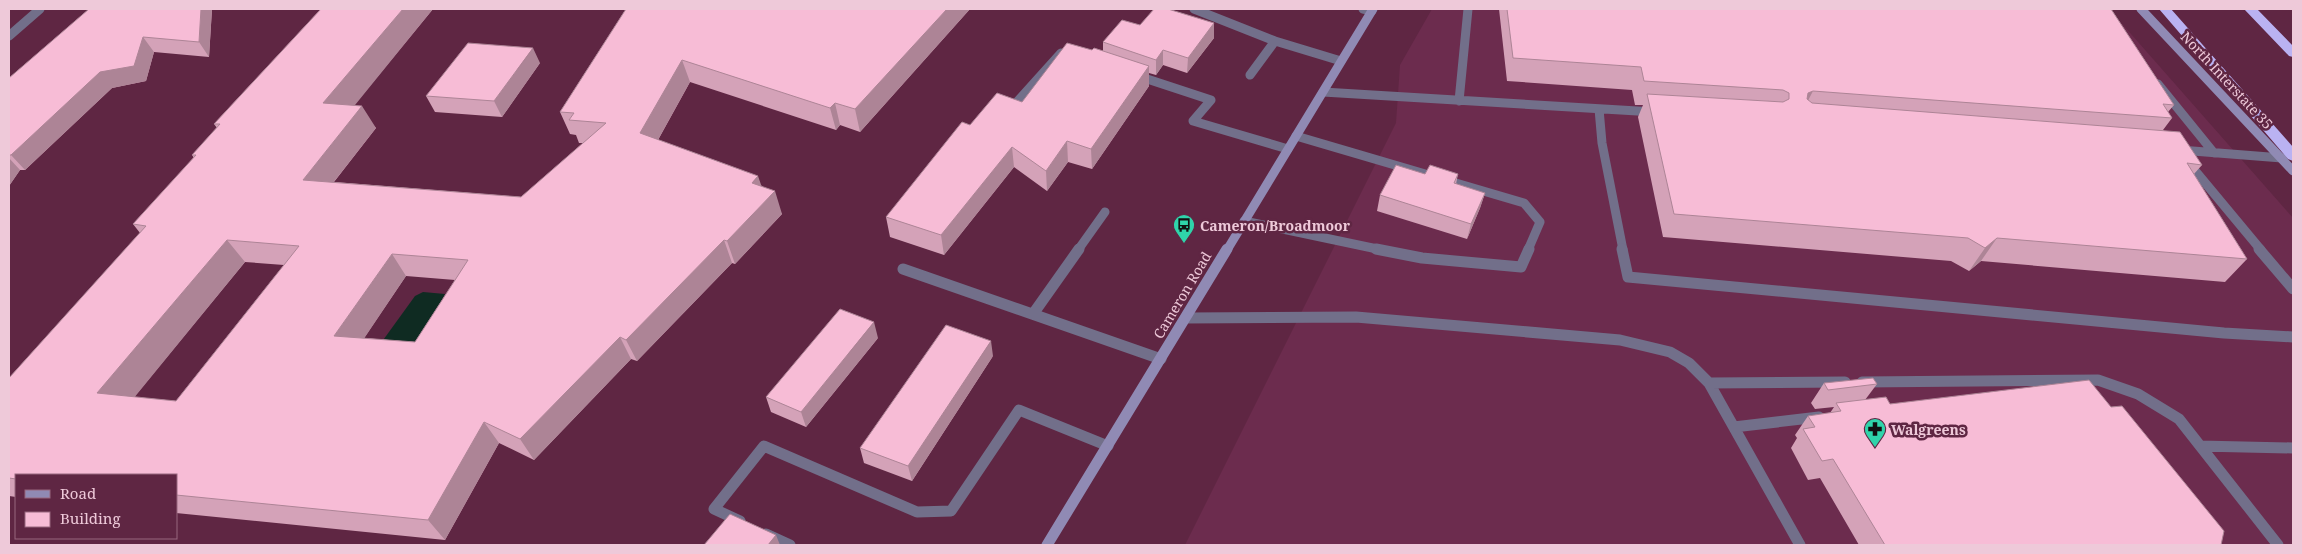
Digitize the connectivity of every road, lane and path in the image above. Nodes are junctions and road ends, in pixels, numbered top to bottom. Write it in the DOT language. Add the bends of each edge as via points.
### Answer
graph roads {
  1 [pos="40,9"];
  2 [pos="1194,9"];
  3 [pos="1468,9"];
  4 [pos="2141,9"];
  5 [pos="2166,9"];
  6 [pos="2250,9"];
  7 [pos="1369,10"];
  8 [pos="9,36"];
  9 [pos="1275,41"];
  10 [pos="2293,53"];
  11 [pos="1072,54"];
  12 [pos="1341,61"];
  13 [pos="1127,72"];
  14 [pos="1250,75"];
  15 [pos="2153,77"];
  16 [pos="1323,92"];
  17 [pos="1458,100"];
  18 [pos="1016,103"];
  19 [pos="1598,109"];
  20 [pos="1666,113"];
  21 [pos="1296,136"];
  22 [pos="1288,149"];
  23 [pos="2214,153"];
  24 [pos="2287,157"];
  25 [pos="2293,171"];
  26 [pos="1105,212"];
  27 [pos="1244,221"];
  28 [pos="903,269"];
  29 [pos="2293,289"];
  30 [pos="1033,314"];
  31 [pos="1186,318"];
  32 [pos="2293,337"];
  33 [pos="1160,359"];
  34 [pos="2098,380"];
  35 [pos="1710,383"];
  36 [pos="2002,393"];
  37 [pos="1829,415"];
  38 [pos="1734,427"];
  39 [pos="1108,446"];
  40 [pos="2200,446"];
  41 [pos="2293,448"];
  42 [pos="790,545"];
  43 [pos="1048,545"];
  44 [pos="1800,545"];
  45 [pos="2278,545"];
  1 -- 8 [label="street"];
  2 -- 9 [label="street"];
  3 -- 17 [label="street"];
  4 -- 24 [label="main road, North Interstate 35"];
  5 -- 24 [label="highway"];
  6 -- 10 [label="highway"];
  7 -- 12 [label="main road, Cameron Road"];
  9 -- 12 [label="street"];
  9 -- 14 [label="street"];
  11 -- 18 [label="street" via="1063,51"];
  12 -- 16 [label="main road, Cameron Road"];
  13 -- 22 [label="street" via="1210,100 1193,122"];
  15 -- 23 [label="street"];
  16 -- 17 [label="street"];
  16 -- 21 [label="main road, Cameron Road"];
  17 -- 19 [label="street"];
  19 -- 20 [label="street"];
  19 -- 32 [label="street" via="1628,278 2224,334"];
  21 -- 22 [label="main road, Cameron Road"];
  21 -- 27 [label="street" via="1524,203 1540,222 1521,267 1422,258"];
  22 -- 27 [label="main road, Cameron Road"];
  23 -- 24 [label="street"];
  23 -- 29 [label="street" via="2174,150"];
  24 -- 25 [label="main road, North Interstate 35"];
  26 -- 30 [label="street"];
  27 -- 31 [label="main road, Cameron Road"];
  28 -- 30 [label="street"];
  30 -- 33 [label="street"];
  31 -- 33 [label="main road, Cameron Road"];
  31 -- 35 [label="street" via="1356,317 1620,340 1661,347 1693,364"];
  33 -- 39 [label="main road, Cameron Road"];
  34 -- 35 [label="street"];
  34 -- 36 [label="street"];
  34 -- 40 [label="street" via="2138,394 2179,419"];
  35 -- 38 [label="street"];
  37 -- 38 [label="street"];
  38 -- 44 [label="street"];
  39 -- 42 [label="street" via="1019,410 951,511 916,512 764,446 714,509"];
  39 -- 43 [label="main road, Cameron Road"];
  40 -- 41 [label="street"];
  40 -- 45 [label="street"];
}
